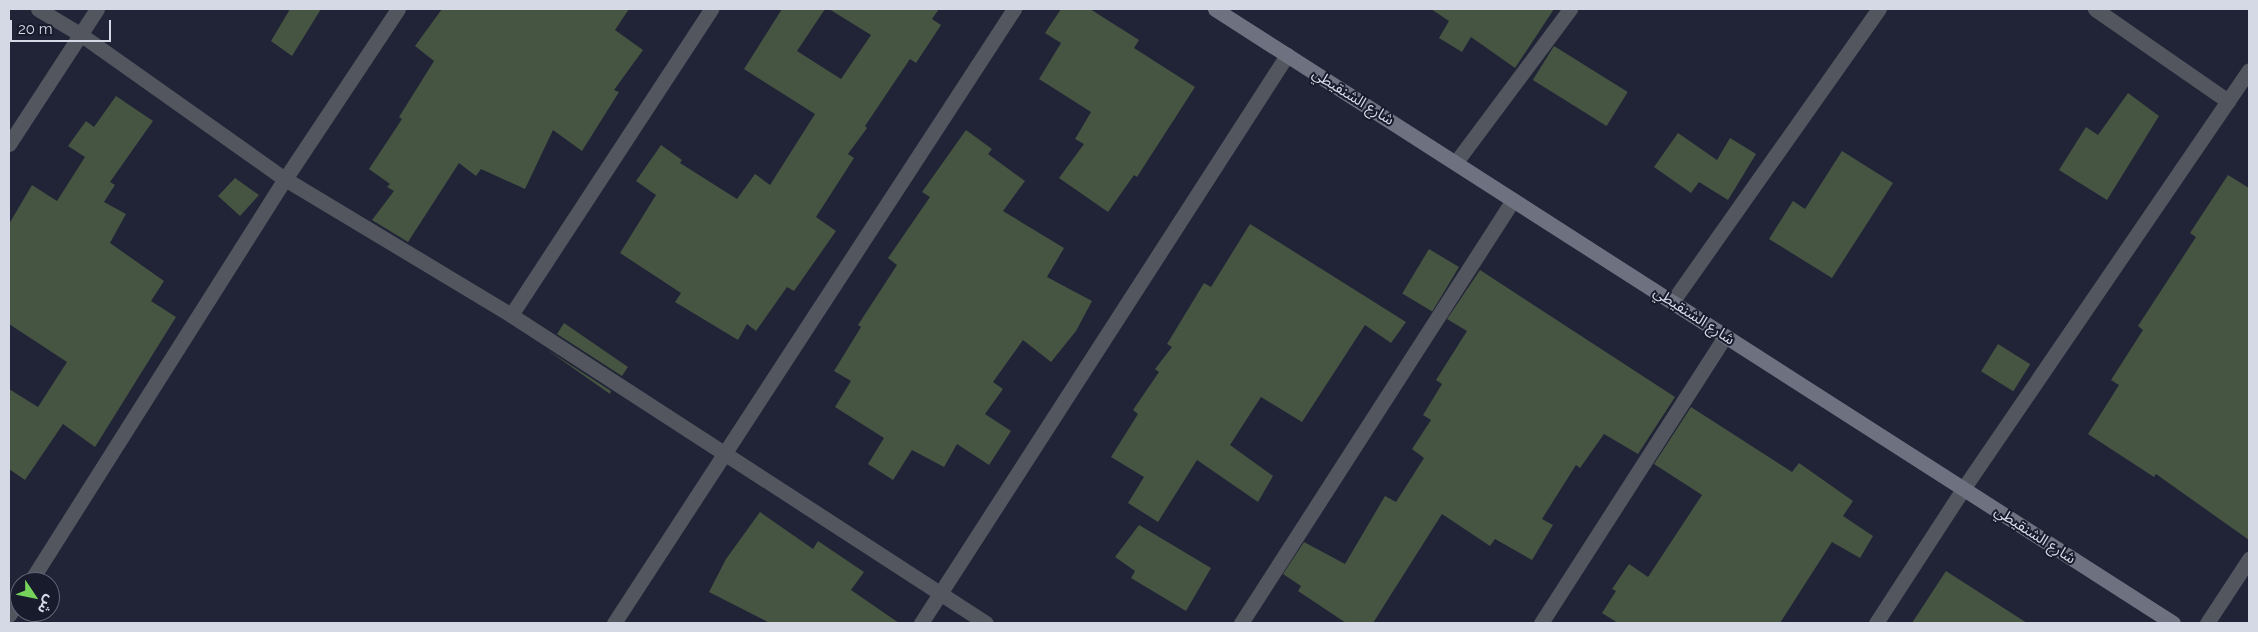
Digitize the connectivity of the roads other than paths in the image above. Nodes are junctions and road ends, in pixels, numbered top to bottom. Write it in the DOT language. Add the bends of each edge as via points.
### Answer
graph roads {
  1 [pos="38,9"];
  2 [pos="97,9"];
  3 [pos="398,9"];
  4 [pos="710,9"];
  5 [pos="1014,9"];
  6 [pos="1570,9"];
  7 [pos="1879,9"];
  8 [pos="2095,9"];
  9 [pos="1223,11"];
  10 [pos="80,34"];
  11 [pos="1287,55"];
  12 [pos="2249,70"];
  13 [pos="2228,101"];
  14 [pos="9,144"];
  15 [pos="1456,162"];
  16 [pos="285,179"];
  17 [pos="1513,200"];
  18 [pos="1672,302"];
  19 [pos="512,315"];
  20 [pos="1725,336"];
  21 [pos="724,455"];
  22 [pos="1963,489"];
  23 [pos="2249,559"];
  24 [pos="36,572"];
  25 [pos="940,593"];
  26 [pos="614,623"];
  27 [pos="920,623"];
  28 [pos="986,623"];
  29 [pos="1241,623"];
  30 [pos="1541,623"];
  31 [pos="1876,623"];
  32 [pos="2173,623"];
  33 [pos="2207,623"];
  1 -- 10 [label="street"];
  2 -- 10 [label="street"];
  3 -- 16 [label="street"];
  4 -- 19 [label="street"];
  5 -- 21 [label="street"];
  6 -- 15 [label="street"];
  7 -- 18 [label="street"];
  8 -- 13 [label="street"];
  9 -- 11 [label="street, شارع الشنقيطي"];
  10 -- 14 [label="street"];
  10 -- 16 [label="street"];
  11 -- 15 [label="street, شارع الشنقيطي"];
  11 -- 25 [label="street"];
  12 -- 13 [label="street"];
  13 -- 22 [label="street"];
  15 -- 17 [label="street, شارع الشنقيطي"];
  16 -- 19 [label="street"];
  16 -- 24 [label="street"];
  17 -- 18 [label="street, شارع الشنقيطي"];
  17 -- 29 [label="street"];
  18 -- 20 [label="street, شارع الشنقيطي"];
  19 -- 21 [label="street"];
  20 -- 22 [label="street, شارع الشنقيطي"];
  20 -- 30 [label="street"];
  21 -- 25 [label="street"];
  21 -- 26 [label="street"];
  22 -- 31 [label="street"];
  22 -- 32 [label="street, شارع الشنقيطي"];
  23 -- 33 [label="street"];
  25 -- 27 [label="street"];
  25 -- 28 [label="street"];
}
